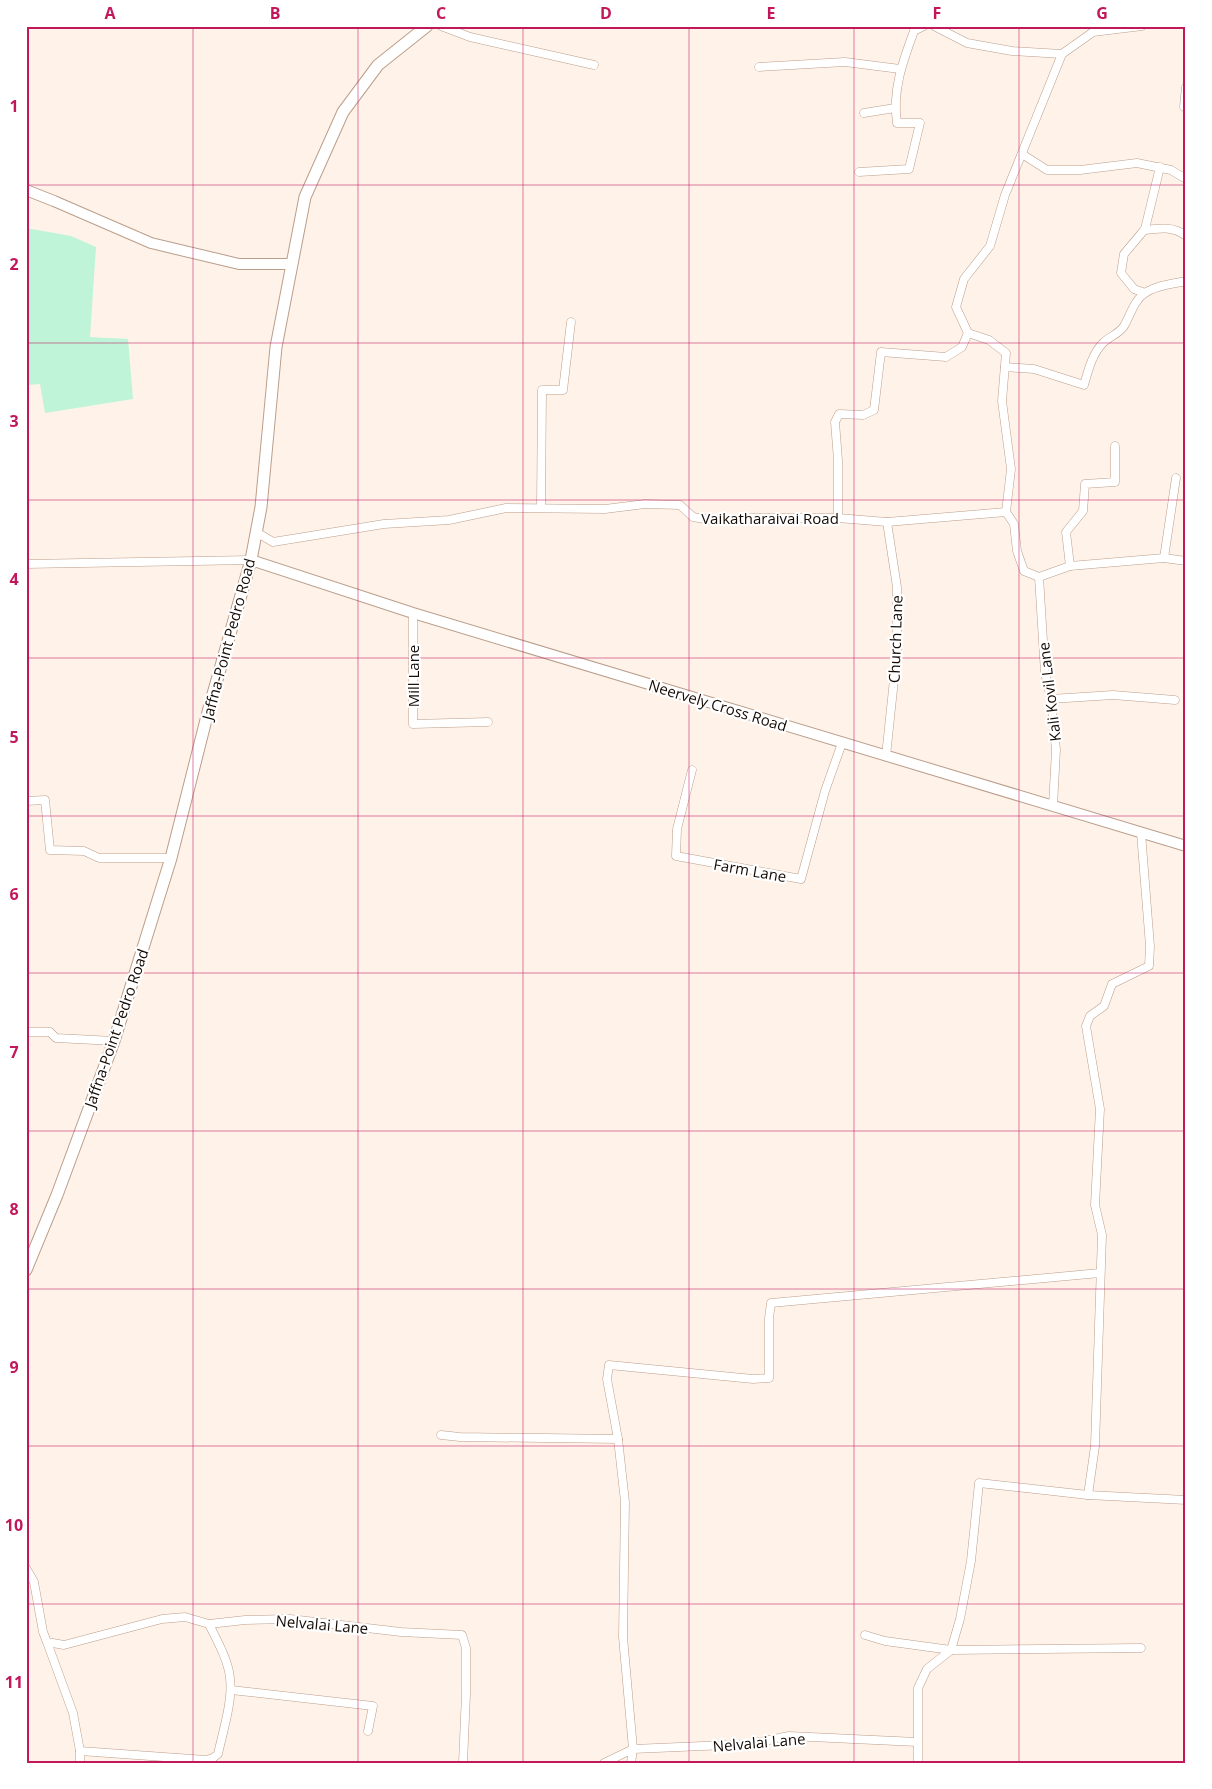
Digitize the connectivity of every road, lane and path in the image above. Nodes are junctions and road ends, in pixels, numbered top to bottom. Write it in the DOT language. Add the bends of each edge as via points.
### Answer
graph roads {
  1 [pos="427,26"];
  2 [pos="441,26"];
  3 [pos="924,26"];
  4 [pos="934,26"];
  5 [pos="1142,26"];
  6 [pos="1062,54"];
  7 [pos="594,65"];
  8 [pos="759,66"];
  9 [pos="900,70"];
  10 [pos="1186,86"];
  11 [pos="1184,107"];
  12 [pos="895,108"];
  13 [pos="864,113"];
  14 [pos="1022,154"];
  15 [pos="1160,167"];
  16 [pos="859,172"];
  17 [pos="1186,179"];
  18 [pos="26,190"];
  19 [pos="1144,230"];
  20 [pos="1186,236"];
  21 [pos="292,264"];
  22 [pos="1186,281"];
  23 [pos="1145,293"];
  24 [pos="571,322"];
  25 [pos="968,333"];
  26 [pos="1005,367"];
  27 [pos="1115,446"];
  28 [pos="1176,478"];
  29 [pos="541,508"];
  30 [pos="1006,512"];
  31 [pos="838,518"];
  32 [pos="887,522"];
  33 [pos="256,532"];
  34 [pos="1164,558"];
  35 [pos="251,560"];
  36 [pos="1186,561"];
  37 [pos="26,564"];
  38 [pos="1070,566"];
  39 [pos="1038,577"];
  40 [pos="413,612"];
  41 [pos="1051,699"];
  42 [pos="1175,700"];
  43 [pos="488,722"];
  44 [pos="842,742"];
  45 [pos="886,756"];
  46 [pos="692,770"];
  47 [pos="26,801"];
  48 [pos="1053,806"];
  49 [pos="1141,833"];
  50 [pos="1186,846"];
  51 [pos="171,858"];
  52 [pos="26,1032"];
  53 [pos="114,1041"];
  54 [pos="26,1270"];
  55 [pos="1100,1273"];
  56 [pos="441,1435"];
  57 [pos="618,1439"];
  58 [pos="1088,1496"];
  59 [pos="1186,1500"];
  60 [pos="26,1568"];
  61 [pos="210,1624"];
  62 [pos="866,1634"];
  63 [pos="47,1642"];
  64 [pos="1140,1648"];
  65 [pos="951,1650"];
  66 [pos="231,1690"];
  67 [pos="368,1731"];
  68 [pos="917,1742"];
  69 [pos="633,1749"];
  70 [pos="80,1751"];
  71 [pos="192,1760"];
  72 [pos="80,1763"];
  73 [pos="463,1763"];
  74 [pos="604,1763"];
  75 [pos="631,1763"];
  76 [pos="918,1763"];
  1 -- 21 [label="main road, Jaffna-Point Pedro Road" via="378,65 343,112 305,197"];
  2 -- 7 [label="street" via="470,37"];
  3 -- 9 [label="street" via="914,30"];
  4 -- 6 [label="street" via="967,43 1012,51"];
  5 -- 6 [label="street" via="1092,32"];
  6 -- 14 [label="street"];
  8 -- 9 [label="street" via="845,62"];
  9 -- 12 [label="street"];
  10 -- 11 [label="street"];
  12 -- 13 [label="street"];
  12 -- 16 [label="street" via="897,123 920,123 909,169"];
  14 -- 15 [label="street" via="1047,170 1080,170 1137,163"];
  14 -- 25 [label="street" via="1005,195 990,246 964,279 956,307"];
  15 -- 17 [label="street"];
  15 -- 19 [label="street"];
  18 -- 21 [label="street" via="151,243 239,264"];
  19 -- 20 [label="street" via="1178,230"];
  19 -- 23 [label="street" via="1124,254 1121,273 1134,289"];
  21 -- 33 [label="main road, Jaffna-Point Pedro Road" via="276,347"];
  22 -- 23 [label="street"];
  23 -- 26 [label="street" via="1129,313 1124,326 1103,343 1092,359 1084,385 1034,369"];
  24 -- 29 [label="street" via="563,390 542,390"];
  25 -- 26 [label="street" via="989,340 1006,352"];
  25 -- 31 [label="street" via="962,348 946,357 881,352 874,410 863,415 839,414 834,422"];
  26 -- 30 [label="street" via="1002,401 1011,469"];
  27 -- 38 [label="street" via="1115,482 1085,484 1083,511 1066,532"];
  28 -- 34 [label="street"];
  29 -- 31 [label="street, Vaikatharaivai Road" via="680,505 693,518 710,520"];
  29 -- 33 [label="street, Vaikatharaivai Road" via="506,508 449,520 384,524 273,542"];
  30 -- 32 [label="street, Vaikatharaivai Road"];
  30 -- 39 [label="street" via="1014,524 1017,551 1024,571"];
  31 -- 32 [label="street, Vaikatharaivai Road"];
  32 -- 45 [label="street, Church Lane" via="897,587 897,651"];
  33 -- 35 [label="main road, Jaffna-Point Pedro Road"];
  34 -- 36 [label="street"];
  34 -- 38 [label="street"];
  35 -- 37 [label="street"];
  35 -- 40 [label="street, Neervely Cross Road"];
  35 -- 51 [label="main road, Jaffna-Point Pedro Road"];
  38 -- 39 [label="street"];
  39 -- 41 [label="street, Kali Kovil Lane" via="1045,673"];
  40 -- 43 [label="street, Mill Lane" via="413,724"];
  40 -- 44 [label="street, Neervely Cross Road"];
  41 -- 42 [label="street" via="1113,695"];
  41 -- 48 [label="street, Kali Kovil Lane" via="1056,750"];
  44 -- 45 [label="street, Neervely Cross Road"];
  44 -- 46 [label="street, Farm Lane" via="801,879 676,856 677,829"];
  45 -- 48 [label="street, Neervely Cross Road"];
  47 -- 51 [label="street" via="45,800 50,850 84,851 99,858"];
  48 -- 49 [label="street, Neervely Cross Road"];
  49 -- 50 [label="street, Neervely Cross Road"];
  49 -- 55 [label="street" via="1150,946 1148,966 1112,984 1104,1006 1090,1016 1086,1026 1100,1109 1095,1205 1102,1235"];
  51 -- 53 [label="main road, Jaffna-Point Pedro Road"];
  52 -- 53 [label="street" via="50,1032 56,1038"];
  53 -- 54 [label="main road, Jaffna-Point Pedro Road"];
  55 -- 57 [label="street" via="771,1303 768,1318 769,1378 609,1365 606,1379"];
  55 -- 58 [label="street" via="1095,1446"];
  56 -- 57 [label="street"];
  57 -- 69 [label="street" via="625,1502 623,1637"];
  58 -- 59 [label="street"];
  58 -- 65 [label="street" via="980,1483 969,1570"];
  60 -- 63 [label="street" via="34,1582"];
  61 -- 63 [label="street, Nelvalai Lane" via="185,1617 162,1619 64,1645"];
  61 -- 66 [label="street" via="227,1664"];
  61 -- 73 [label="street, Nelvalai Lane" via="290,1618 401,1632 462,1635 466,1648"];
  62 -- 65 [label="street" via="885,1641"];
  63 -- 70 [label="street" via="73,1713"];
  64 -- 65 [label="street"];
  65 -- 68 [label="street" via="927,1670 918,1688"];
  66 -- 67 [label="street" via="373,1706"];
  66 -- 71 [label="street" via="218,1754 206,1760"];
  68 -- 69 [label="street, Nelvalai Lane" via="789,1736 749,1744"];
  68 -- 76 [label="street"];
  69 -- 74 [label="street, Nelvalai Lane"];
  69 -- 75 [label="street"];
  70 -- 71 [label="street"];
  70 -- 72 [label="street"];
}
